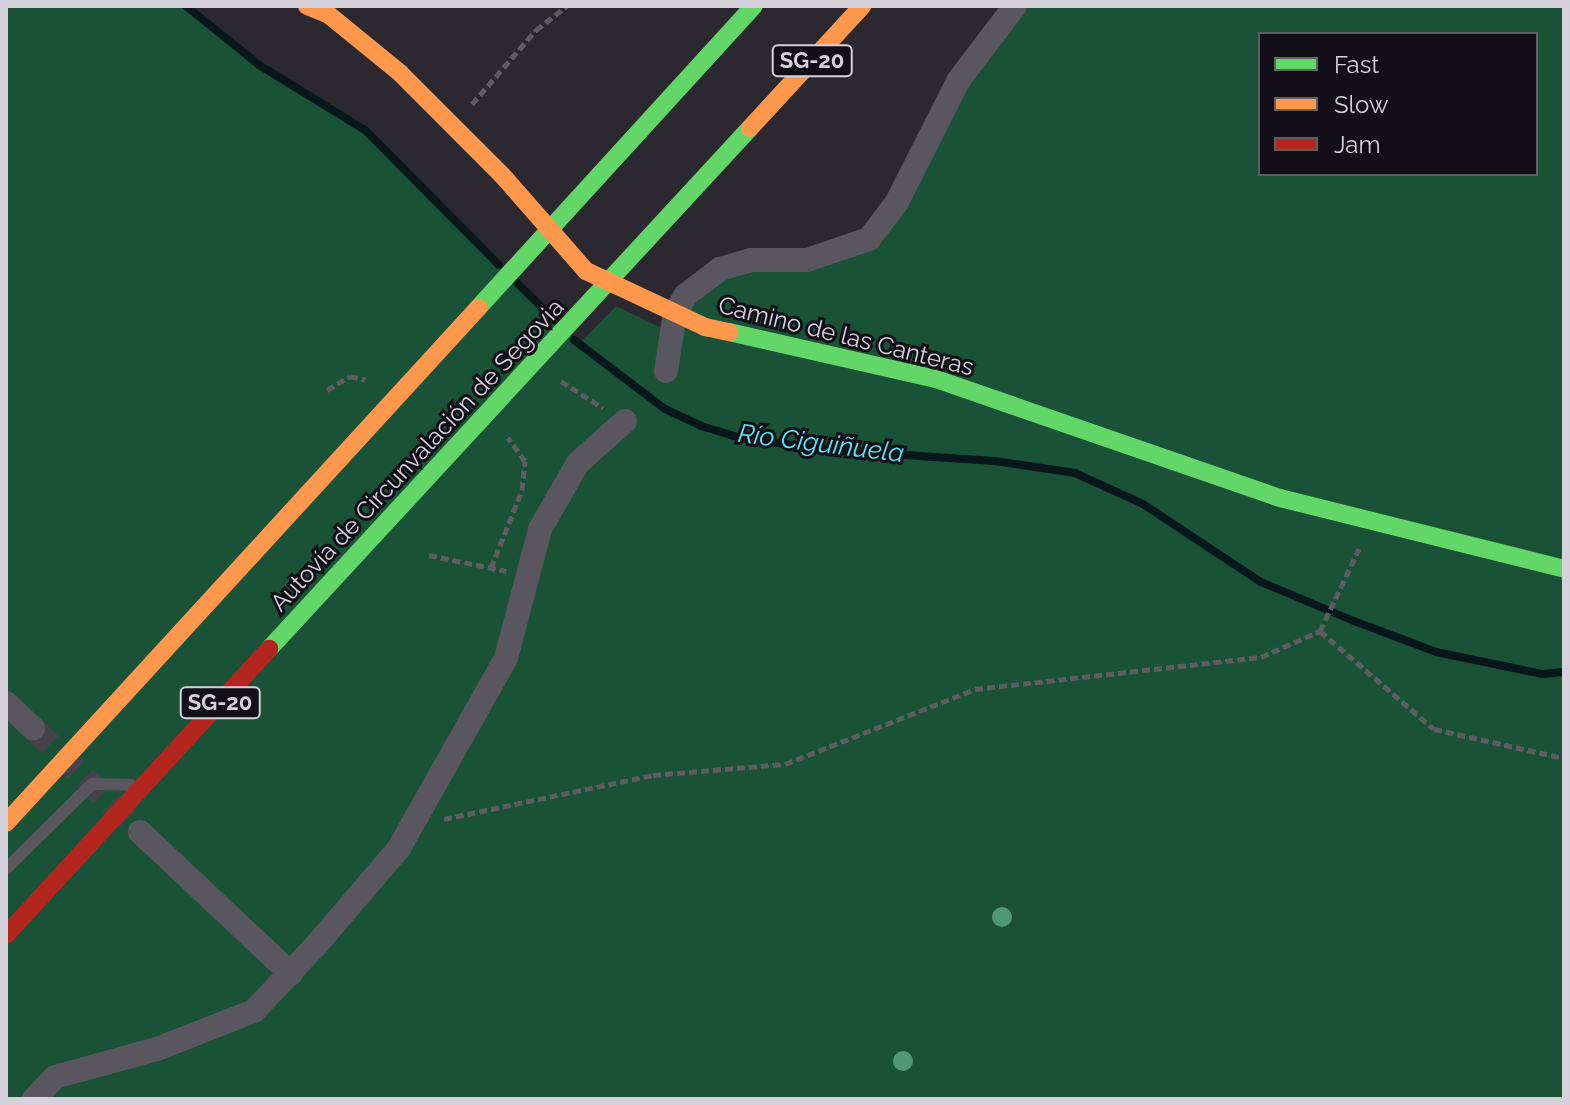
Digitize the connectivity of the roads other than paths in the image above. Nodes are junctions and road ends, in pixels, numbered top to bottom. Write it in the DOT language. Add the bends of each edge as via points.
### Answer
graph roads {
  1 [pos="307,6"];
  2 [pos="754,6"];
  3 [pos="862,6"];
  4 [pos="1015,6"];
  5 [pos="675,313"];
  6 [pos="666,371"];
  7 [pos="625,421"];
  8 [pos="1564,569"];
  9 [pos="6,703"];
  10 [pos="33,728"];
  11 [pos="144,786"];
  12 [pos="6,823"];
  13 [pos="140,832"];
  14 [pos="6,869"];
  15 [pos="6,935"];
  16 [pos="291,974"];
  17 [pos="34,1099"];
  1 -- 5 [label="main road, Camino de las Canteras" via="329,15 453,126 586,271"];
  2 -- 12 [label="main road, SG-20"];
  3 -- 11 [label="main road, Autovía de Circunvalación de Segovia / SG-20"];
  4 -- 5 [label="street" via="958,81 897,202 869,239 807,260 752,260 720,269 686,295"];
  5 -- 6 [label="street"];
  5 -- 8 [label="main road, Camino de las Canteras" via="705,327 936,379 1280,498"];
  7 -- 16 [label="street" via="578,463 540,529 506,658 399,848"];
  9 -- 10 [label="street"];
  11 -- 14 [label="lane" via="92,784"];
  11 -- 15 [label="main road, Autovía de Circunvalación de Segovia / SG-20"];
  13 -- 16 [label="street"];
  16 -- 17 [label="street" via="254,1011 157,1049 55,1077"];
}
